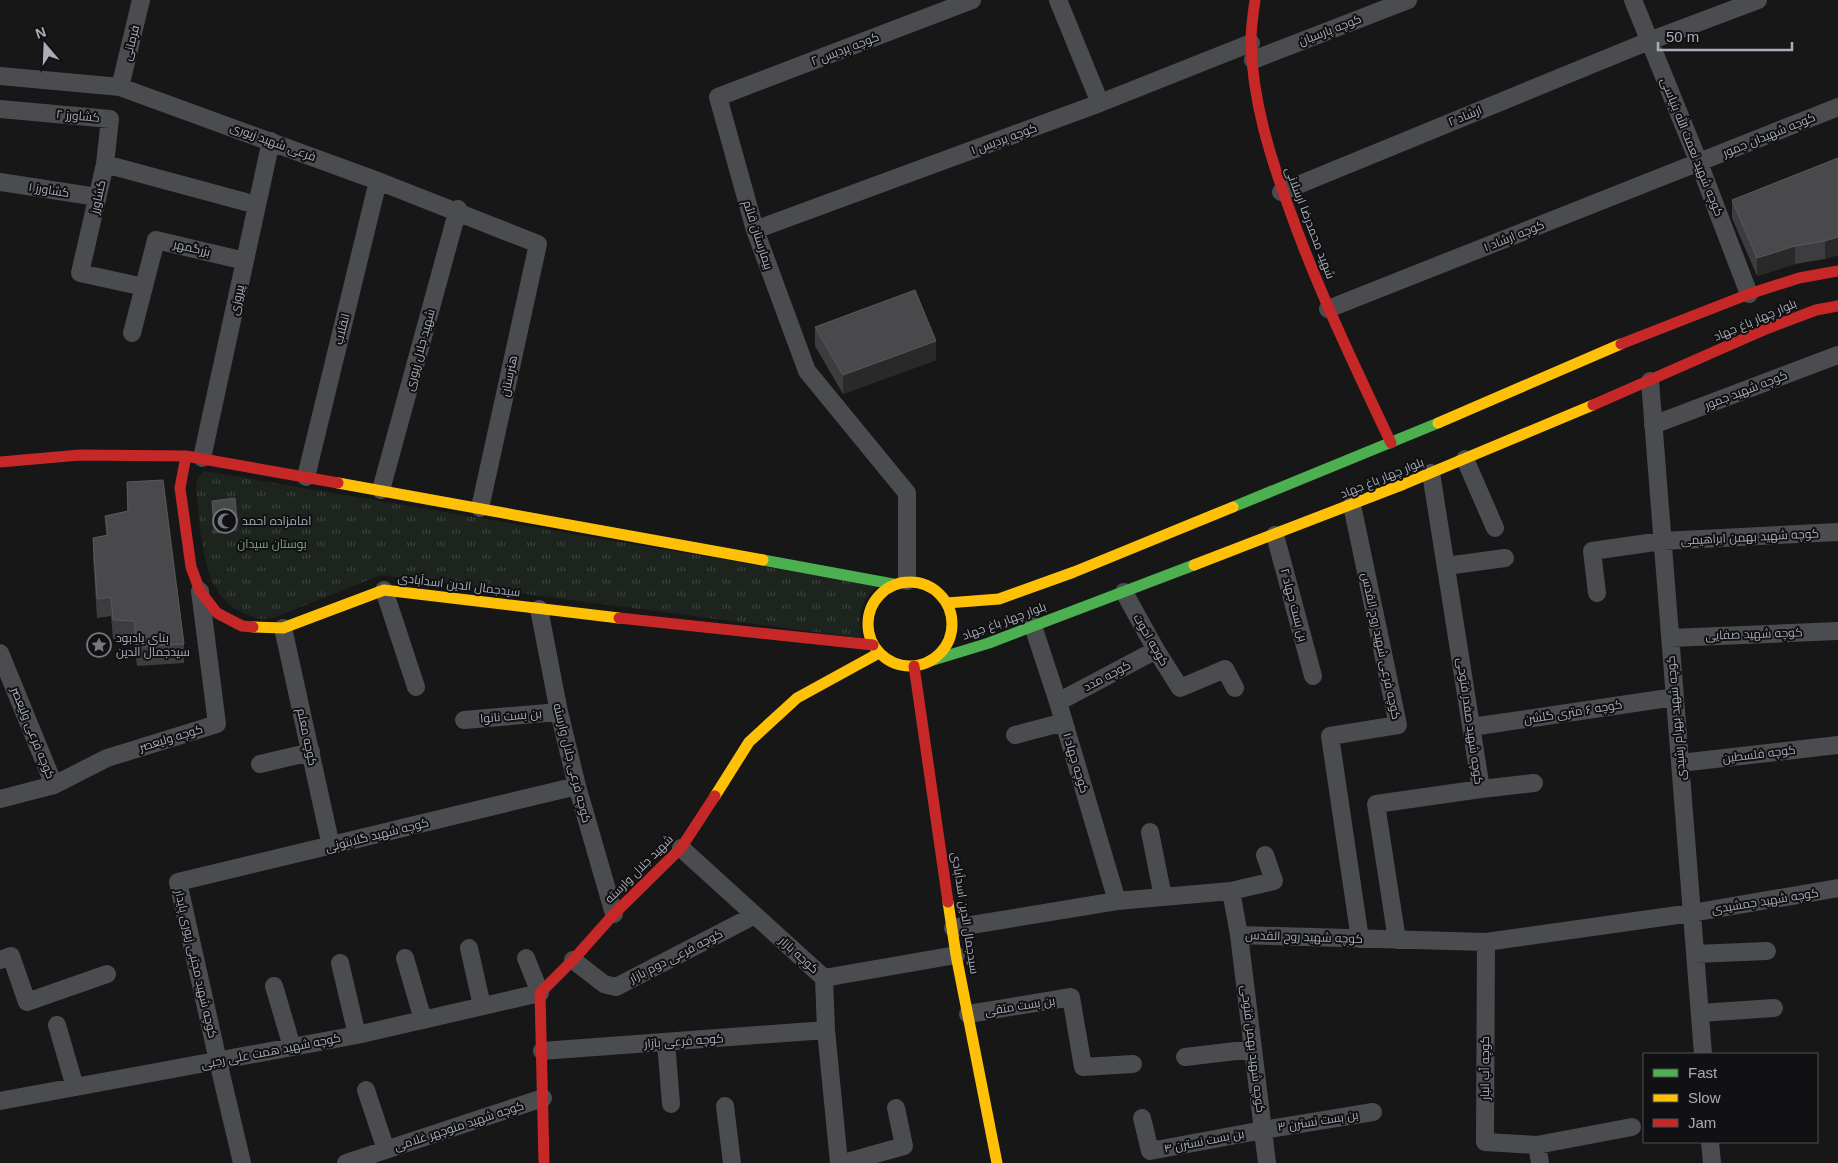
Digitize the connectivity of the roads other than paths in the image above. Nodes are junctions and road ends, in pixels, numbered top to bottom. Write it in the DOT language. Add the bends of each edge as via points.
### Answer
graph roads {
  1 [pos="141,0"];
  2 [pos="972,0"];
  3 [pos="1058,0"];
  4 [pos="1255,0"];
  5 [pos="1408,0"];
  6 [pos="1633,0"];
  7 [pos="1758,0"];
  8 [pos="1649,41"];
  9 [pos="1252,52"];
  10 [pos="0,76"];
  11 [pos="120,87"];
  12 [pos="718,97"];
  13 [pos="1100,103"];
  14 [pos="1838,107"];
  15 [pos="0,109"];
  16 [pos="271,142"];
  17 [pos="1699,163"];
  18 [pos="105,164"];
  19 [pos="378,180"];
  20 [pos="0,182"];
  21 [pos="1282,192"];
  22 [pos="98,197"];
  23 [pos="257,205"];
  24 [pos="458,211"];
  25 [pos="755,230"];
  26 [pos="538,244"];
  27 [pos="245,261"];
  28 [pos="1838,270"];
  29 [pos="144,287"];
  30 [pos="1749,294"];
  31 [pos="1838,306"];
  32 [pos="1328,309"];
  33 [pos="132,333"];
  34 [pos="1838,355"];
  35 [pos="1650,381"];
  36 [pos="1653,425"];
  37 [pos="1391,443"];
  38 [pos="194,457"];
  39 [pos="1465,459"];
  40 [pos="0,462"];
  41 [pos="1432,473"];
  42 [pos="306,477"];
  43 [pos="381,490"];
  44 [pos="1352,505"];
  45 [pos="480,508"];
  46 [pos="1495,528"];
  47 [pos="1838,532"];
  48 [pos="1275,535"];
  49 [pos="1662,541"];
  50 [pos="1505,558"];
  51 [pos="1446,566"];
  52 [pos="900,583"];
  53 [pos="384,590"];
  54 [pos="200,591"];
  55 [pos="1124,592"];
  56 [pos="1598,593"];
  57 [pos="948,604"];
  58 [pos="539,609"];
  59 [pos="1033,626"];
  60 [pos="283,628"];
  61 [pos="1838,631"];
  62 [pos="1670,638"];
  63 [pos="876,649"];
  64 [pos="1156,650"];
  65 [pos="0,653"];
  66 [pos="930,661"];
  67 [pos="914,666"];
  68 [pos="1313,676"];
  69 [pos="416,687"];
  70 [pos="1235,688"];
  71 [pos="1675,697"];
  72 [pos="1058,702"];
  73 [pos="559,712"];
  74 [pos="464,720"];
  75 [pos="1064,722"];
  76 [pos="1472,727"];
  77 [pos="1015,735"];
  78 [pos="1838,745"];
  79 [pos="311,752"];
  80 [pos="1680,763"];
  81 [pos="260,764"];
  82 [pos="1534,783"];
  83 [pos="54,786"];
  84 [pos="576,786"];
  85 [pos="1481,789"];
  86 [pos="0,799"];
  87 [pos="1150,832"];
  88 [pos="331,846"];
  89 [pos="681,848"];
  90 [pos="1265,855"];
  91 [pos="178,882"];
  92 [pos="1838,888"];
  93 [pos="1231,892"];
  94 [pos="1163,897"];
  95 [pos="1117,901"];
  96 [pos="1692,913"];
  97 [pos="614,914"];
  98 [pos="755,915"];
  99 [pos="953,928"];
  100 [pos="1239,935"];
  101 [pos="1360,939"];
  102 [pos="1397,940"];
  103 [pos="1486,942"];
  104 [pos="469,948"];
  105 [pos="1767,951"];
  106 [pos="1695,954"];
  107 [pos="956,955"];
  108 [pos="405,958"];
  109 [pos="526,958"];
  110 [pos="0,960"];
  111 [pos="574,960"];
  112 [pos="340,963"];
  113 [pos="107,974"];
  114 [pos="824,978"];
  115 [pos="274,986"];
  116 [pos="540,993"];
  117 [pos="482,1006"];
  118 [pos="1774,1008"];
  119 [pos="1700,1013"];
  120 [pos="968,1014"];
  121 [pos="423,1020"];
  122 [pos="57,1025"];
  123 [pos="826,1030"];
  124 [pos="357,1035"];
  125 [pos="666,1042"];
  126 [pos="292,1047"];
  127 [pos="1253,1049"];
  128 [pos="542,1051"];
  129 [pos="1703,1053"];
  130 [pos="1185,1057"];
  131 [pos="218,1061"];
  132 [pos="1133,1064"];
  133 [pos="75,1088"];
  134 [pos="366,1090"];
  135 [pos="543,1098"];
  136 [pos="0,1101"];
  137 [pos="671,1104"];
  138 [pos="725,1106"];
  139 [pos="896,1108"];
  140 [pos="1373,1112"];
  141 [pos="1142,1118"];
  142 [pos="1632,1127"];
  143 [pos="1263,1130"];
  144 [pos="1710,1143"];
  145 [pos="1537,1145"];
  146 [pos="386,1150"];
  147 [pos="242,1163"];
  148 [pos="346,1163"];
  149 [pos="544,1163"];
  150 [pos="732,1163"];
  151 [pos="839,1163"];
  152 [pos="844,1163"];
  153 [pos="997,1163"];
  154 [pos="1267,1163"];
  155 [pos="1540,1163"];
  156 [pos="1712,1163"];
  1 -- 11 [label="street, فرمانی"];
  2 -- 12 [label="street, کوچه پردیس ۲"];
  3 -- 13 [label="street"];
  4 -- 9 [label="street, شهید محمدرضا ارسلانی"];
  5 -- 9 [label="street, کوچه پارسیان"];
  6 -- 8 [label="street, کوچه شهید نعمت الله بنیاسی"];
  7 -- 8 [label="street, ارشاد ۲"];
  8 -- 17 [label="street, کوچه شهید نعمت الله بنیاسی"];
  8 -- 21 [label="street, ارشاد ۲"];
  9 -- 13 [label="street, کوچه پردیس ۱"];
  9 -- 21 [label="street, شهید محمدرضا ارسلانی" via="1262,126"];
  10 -- 11 [label="street, فرعی شهید زیوری"];
  11 -- 16 [label="street, فرعی شهید زیوری"];
  12 -- 25 [label="street, بیمارستان قائم"];
  13 -- 25 [label="street, کوچه پردیس ۱"];
  14 -- 17 [label="street, کوچه شهیدان جمور"];
  15 -- 18 [label="street, کشاورز ۲" via="110,118"];
  16 -- 19 [label="street, فرعی شهید زیوری"];
  16 -- 23 [label="street, پیروزی"];
  17 -- 30 [label="street, کوچه شهید نعمت الله بنیاسی"];
  17 -- 32 [label="street, کوچه ارشاد ۱"];
  18 -- 22 [label="street, کشاورز"];
  18 -- 23 [label="street, کشاورز"];
  19 -- 24 [label="street, فرعی شهید زیوری"];
  19 -- 42 [label="street, انقلاب"];
  20 -- 22 [label="street, کشاورز ۱"];
  21 -- 32 [label="street, شهید محمدرضا ارسلانی"];
  22 -- 29 [label="street, کشاورز" via="80,273"];
  23 -- 27 [label="street, پیروزی"];
  24 -- 26 [label="street, فرعی شهید زیوری"];
  24 -- 43 [label="street, شهید جلال زیوری"];
  25 -- 52 [label="street, بیمارستان قائم" via="807,371 907,493"];
  26 -- 45 [label="street, هنرستان"];
  27 -- 29 [label="street, بزرگمهر" via="156,240"];
  27 -- 38 [label="street, پیروزی"];
  28 -- 30 [label="street, بلوار چهار باغ جهاد"];
  29 -- 33 [label="street"];
  30 -- 37 [label="street, بلوار چهار باغ جهاد" via="1631,340"];
  31 -- 35 [label="street, بلوار چهار باغ جهاد" via="1816,310 1766,329"];
  32 -- 37 [label="street, شهید محمدرضا ارسلانی"];
  34 -- 36 [label="street, کوچه شهید جمور"];
  35 -- 36 [label="street, کوچه شهید بهرام رشیدی"];
  35 -- 39 [label="street, بلوار چهار باغ جهاد"];
  36 -- 49 [label="street, کوچه شهید بهرام رشیدی"];
  37 -- 57 [label="street, بلوار چهار باغ جهاد" via="1074,572 998,599"];
  38 -- 40 [label="street" via="80,455"];
  38 -- 42 [label="street"];
  38 -- 54 [label="street, سیدجمال الدین اسدآبادی" via="180,488 191,567"];
  39 -- 41 [label="street, بلوار چهار باغ جهاد"];
  39 -- 46 [label="street"];
  41 -- 44 [label="street, بلوار چهار باغ جهاد"];
  41 -- 51 [label="street, کوچه شهید صفدر فتوحی"];
  42 -- 43 [label="street"];
  43 -- 45 [label="street"];
  44 -- 48 [label="street, بلوار چهار باغ جهاد"];
  44 -- 101 [label="street, کوچه فرعی شهید روح القدس" via="1398,725 1330,736"];
  45 -- 52 [label="street"];
  47 -- 49 [label="street, کوچه شهید بهمن ابراهیمی"];
  48 -- 55 [label="street, بلوار چهار باغ جهاد"];
  48 -- 68 [label="street, بن بست جهاد ۲"];
  49 -- 56 [label="street, کوچه شهید بهمن ابراهیمی" via="1592,551"];
  49 -- 62 [label="street, کوچه شهید بهرام رشیدی"];
  50 -- 51 [label="street"];
  51 -- 76 [label="street, کوچه شهید صفدر فتوحی"];
  52 -- 57 [label="street" via="919,582 931,586"];
  52 -- 63 [label="street" via="881,592 872,603 867,617 868,631"];
  53 -- 58 [label="street, سیدجمال الدین اسدآبادی"];
  53 -- 60 [label="street, سیدجمال الدین اسدآبادی"];
  53 -- 69 [label="street"];
  54 -- 60 [label="street, سیدجمال الدین اسدآبادی" via="217,613 242,626"];
  54 -- 83 [label="street, کوچه ولیعصر" via="217,724 107,758"];
  55 -- 59 [label="street, بلوار چهار باغ جهاد"];
  55 -- 64 [label="street, کوچه اخوت"];
  57 -- 66 [label="street" via="952,616 950,636 941,653"];
  58 -- 63 [label="street, سیدجمال الدین اسدآبادی"];
  58 -- 73 [label="street, کوچه فرعی جلال وارسته"];
  59 -- 66 [label="street, بلوار چهار باغ جهاد"];
  59 -- 72 [label="street, کوچه جهاد ۱"];
  60 -- 79 [label="street, کوچه معلم"];
  61 -- 62 [label="street, کوچه شهید صفایی"];
  62 -- 71 [label="street, کوچه شهید بهرام رشیدی"];
  63 -- 67 [label="street" via="898,665"];
  63 -- 89 [label="street, شهید جلال وارسته" via="797,698 749,742"];
  64 -- 70 [label="street, کوچه اخوت" via="1180,688 1225,669"];
  64 -- 72 [label="street, کوچه مدد"];
  65 -- 83 [label="street, کوچه فرعی ولیعصر"];
  66 -- 67 [label="street"];
  67 -- 99 [label="street, سیدجمال الدین اسدآبادی"];
  71 -- 76 [label="street, کوچه ۶ متری گلشن"];
  71 -- 80 [label="street, کوچه شهید بهرام رشیدی"];
  72 -- 75 [label="street, کوچه جهاد ۱"];
  73 -- 74 [label="street, بن بست نانوا"];
  73 -- 84 [label="street, کوچه فرعی جلال وارسته"];
  75 -- 77 [label="street"];
  75 -- 95 [label="street, کوچه جهاد ۱"];
  76 -- 85 [label="street, کوچه شهید صفدر فتوحی"];
  78 -- 80 [label="street, کوچه فلسطین"];
  79 -- 81 [label="street"];
  79 -- 88 [label="street, کوچه معلم"];
  80 -- 96 [label="street, کوچه شهید بهرام رشیدی"];
  82 -- 85 [label="street"];
  83 -- 86 [label="street, کوچه ولیعصر"];
  84 -- 88 [label="street, کوچه شهید گلابتونی"];
  84 -- 97 [label="street, کوچه فرعی جلال وارسته"];
  85 -- 102 [label="street, کوچه شهید صفدر فتوحی" via="1376,804"];
  87 -- 94 [label="street"];
  88 -- 91 [label="street, کوچه شهید گلابتونی"];
  89 -- 97 [label="street, شهید جلال وارسته"];
  89 -- 98 [label="street, کوچه بازار"];
  90 -- 93 [label="street" via="1274,881"];
  91 -- 131 [label="street, کوچه شهید مجتبی زیوری پایدار"];
  92 -- 96 [label="street, کوچه شهید جمشیدی"];
  93 -- 94 [label="street"];
  93 -- 100 [label="street, کوچه شهید روح القدس"];
  94 -- 95 [label="street"];
  95 -- 99 [label="street"];
  96 -- 103 [label="street, کوچه شهید روح القدس"];
  96 -- 106 [label="street, کوچه شهید بهرام رشیدی"];
  97 -- 111 [label="street, شهید جلال وارسته"];
  98 -- 111 [label="street, کوچه فرعی دوم بازار" via="616,987 604,984"];
  98 -- 114 [label="street, کوچه بازار"];
  99 -- 107 [label="street, سیدجمال الدین اسدآبادی"];
  100 -- 101 [label="street, کوچه شهید روح القدس"];
  100 -- 127 [label="street, کوچه شهید بهمن فتوحی"];
  101 -- 102 [label="street, کوچه شهید روح القدس"];
  102 -- 103 [label="street, کوچه شهید روح القدس"];
  103 -- 145 [label="street, کوچه آب انبار" via="1484,1142"];
  104 -- 117 [label="street"];
  105 -- 106 [label="street"];
  106 -- 119 [label="street, کوچه شهید بهرام رشیدی"];
  107 -- 114 [label="street"];
  107 -- 120 [label="street, سیدجمال الدین اسدآبادی"];
  108 -- 121 [label="street"];
  109 -- 116 [label="street"];
  110 -- 113 [label="street" via="11,956 27,1002"];
  111 -- 116 [label="street, شهید جلال وارسته"];
  112 -- 124 [label="street"];
  114 -- 123 [label="street, کوچه بازار"];
  115 -- 126 [label="street"];
  116 -- 117 [label="street, کوچه شهید همت علی رجبی"];
  116 -- 128 [label="street"];
  117 -- 121 [label="street, کوچه شهید همت علی رجبی"];
  118 -- 119 [label="street"];
  119 -- 129 [label="street, کوچه شهید بهرام رشیدی"];
  120 -- 132 [label="street, بن بست متقی" via="1071,997 1083,1067"];
  120 -- 153 [label="street, سیدجمال الدین اسدآبادی"];
  121 -- 124 [label="street, کوچه شهید همت علی رجبی"];
  122 -- 133 [label="street"];
  123 -- 125 [label="street, کوچه فرعی بازار"];
  123 -- 151 [label="street, کوچه بازار"];
  124 -- 126 [label="street, کوچه شهید همت علی رجبی"];
  125 -- 128 [label="street, کوچه فرعی بازار"];
  125 -- 137 [label="street"];
  126 -- 131 [label="street, کوچه شهید همت علی رجبی"];
  127 -- 130 [label="street"];
  127 -- 143 [label="street, کوچه شهید بهمن فتوحی"];
  128 -- 135 [label="street"];
  131 -- 133 [label="street, کوچه شهید همت علی رجبی"];
  131 -- 147 [label="street, کوچه شهید مجتبی زیوری پایدار"];
  133 -- 136 [label="street, کوچه شهید همت علی رجبی"];
  134 -- 146 [label="street"];
  135 -- 146 [label="street, کوچه شهید منوچهر غلامی"];
  135 -- 149 [label="street"];
  138 -- 150 [label="street"];
  139 -- 152 [label="street" via="904,1146"];
  140 -- 143 [label="street, بن بست نسترن ۳"];
  141 -- 143 [label="street, بن بست نسترن ۴" via="1150,1151"];
  142 -- 145 [label="street, کوچه آب انبار"];
  143 -- 154 [label="street, کوچه شهید بهمن فتوحی"];
  144 -- 156 [label="street"];
  145 -- 155 [label="street"];
  146 -- 148 [label="street, کوچه شهید منوچهر غلامی"];
}
